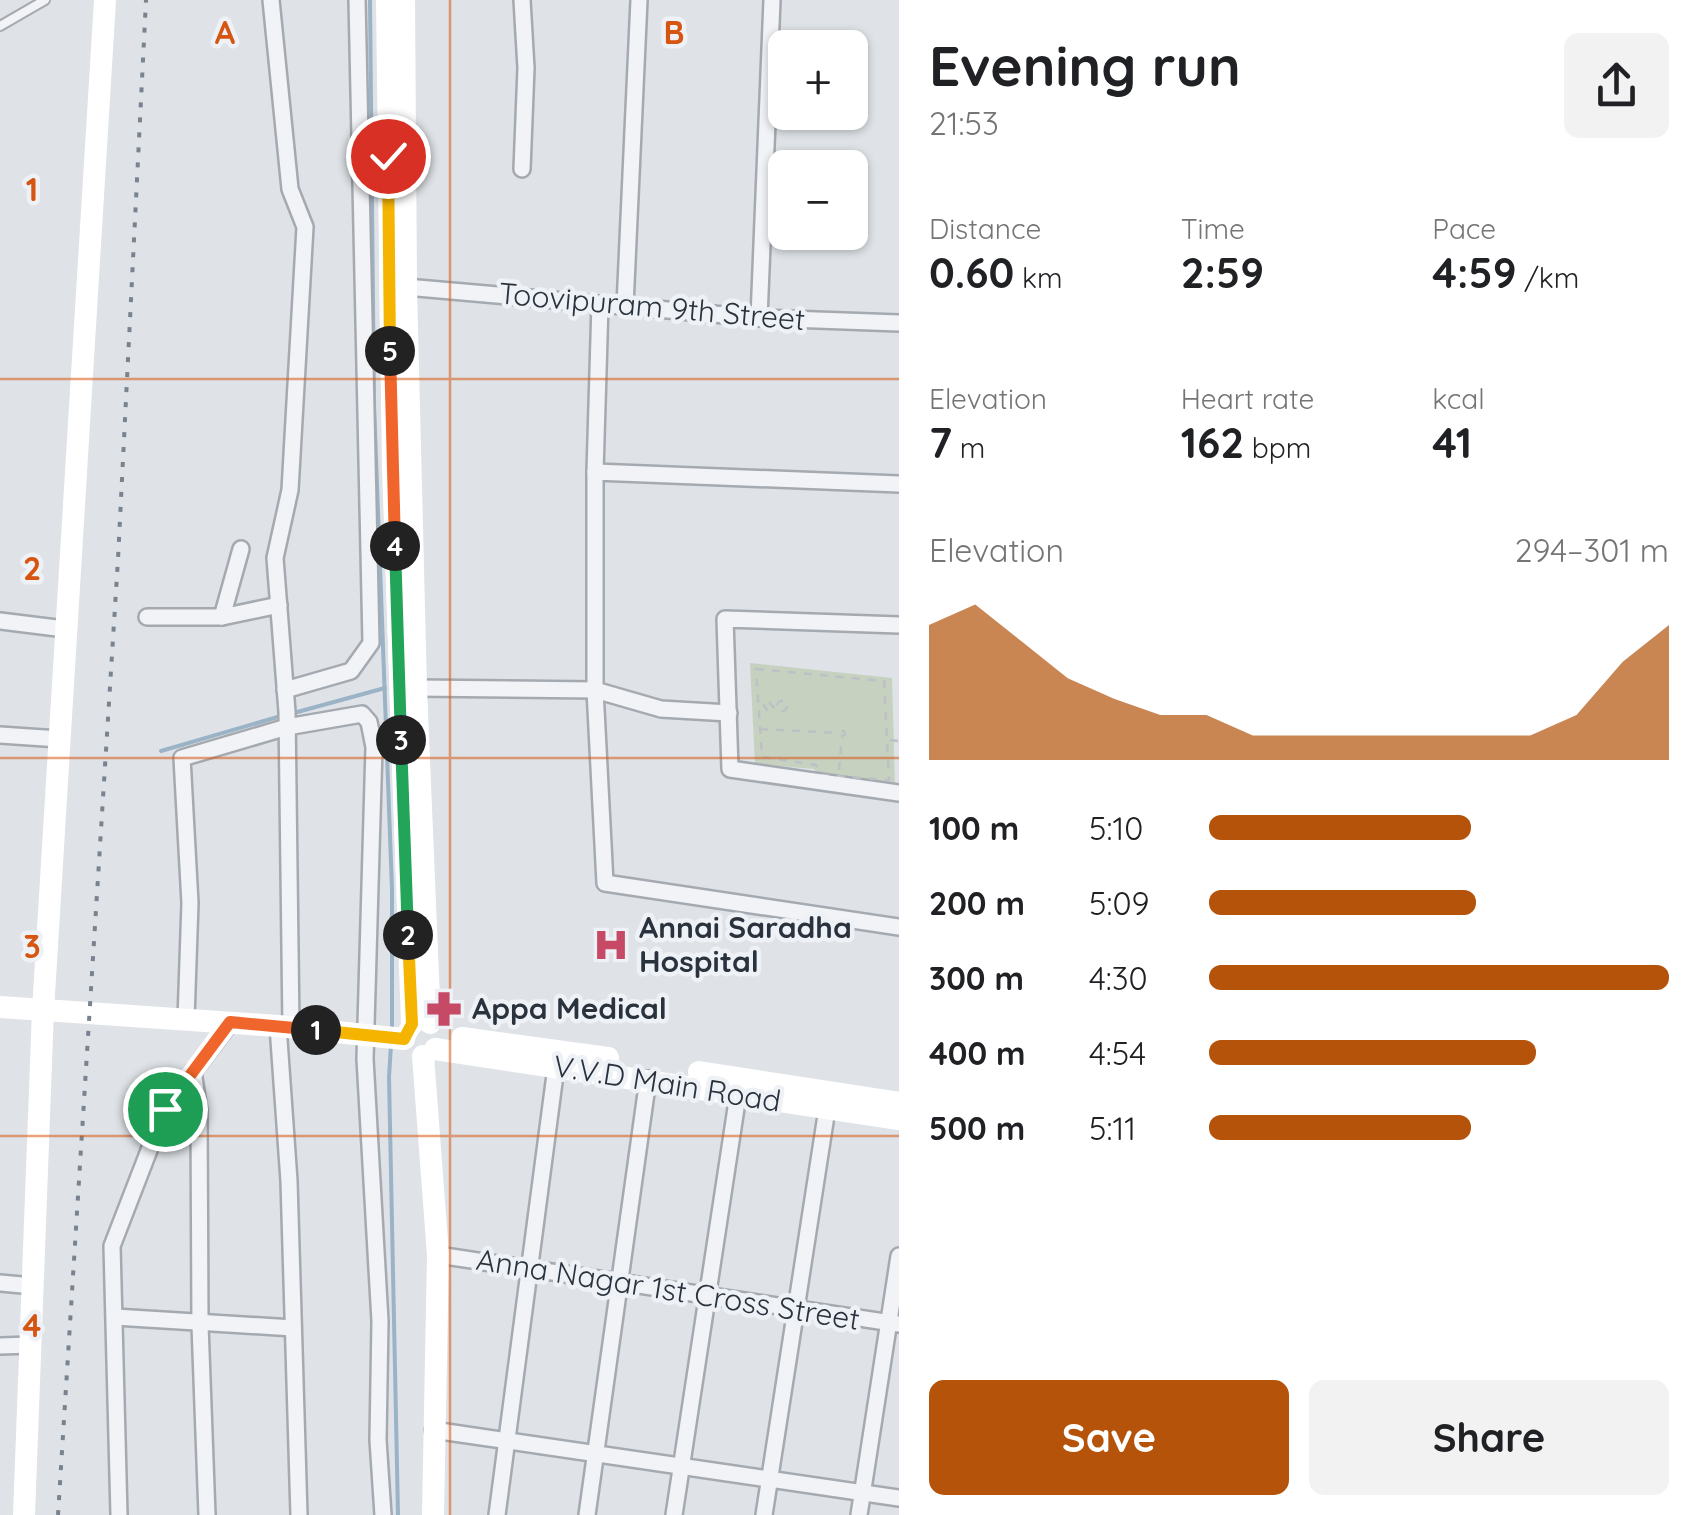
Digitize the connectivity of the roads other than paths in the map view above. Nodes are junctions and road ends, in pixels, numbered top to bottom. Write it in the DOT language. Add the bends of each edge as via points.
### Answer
graph roads {
  1 [pos="45,0"];
  2 [pos="105,0"];
  3 [pos="272,0"];
  4 [pos="357,0"];
  5 [pos="387,0"];
  6 [pos="404,0"];
  7 [pos="522,0"];
  8 [pos="639,0"];
  9 [pos="772,0"];
  10 [pos="0,26"];
  11 [pos="522,169"];
  12 [pos="406,287"];
  13 [pos="600,304"];
  14 [pos="625,306"];
  15 [pos="759,318"];
  16 [pos="899,323"];
  17 [pos="594,472"];
  18 [pos="899,484"];
  19 [pos="242,549"];
  20 [pos="279,604"];
  21 [pos="222,617"];
  22 [pos="147,618"];
  23 [pos="0,621"];
  24 [pos="899,625"];
  25 [pos="65,629"];
  26 [pos="416,688"];
  27 [pos="285,690"];
  28 [pos="595,690"];
  29 [pos="729,713"];
  30 [pos="286,721"];
  31 [pos="0,735"];
  32 [pos="59,740"];
  33 [pos="899,793"];
  34 [pos="899,928"];
  35 [pos="0,1007"];
  36 [pos="42,1010"];
  37 [pos="186,1019"];
  38 [pos="230,1022"];
  39 [pos="284,1027"];
  40 [pos="409,1037"];
  41 [pos="556,1067"];
  42 [pos="193,1072"];
  43 [pos="648,1079"];
  44 [pos="738,1094"];
  45 [pos="899,1103"];
  46 [pos="827,1109"];
  47 [pos="899,1119"];
  48 [pos="438,1255"];
  49 [pos="899,1256"];
  50 [pos="531,1269"];
  51 [pos="620,1282"];
  52 [pos="0,1284"];
  53 [pos="34,1286"];
  54 [pos="706,1295"];
  55 [pos="795,1308"];
  56 [pos="115,1317"];
  57 [pos="894,1323"];
  58 [pos="200,1325"];
  59 [pos="292,1328"];
  60 [pos="31,1345"];
  61 [pos="0,1346"];
  62 [pos="432,1430"];
  63 [pos="507,1441"];
  64 [pos="596,1454"];
  65 [pos="681,1466"];
  66 [pos="769,1479"];
  67 [pos="862,1492"];
  68 [pos="899,1498"];
  69 [pos="24,1515"];
  70 [pos="119,1515"];
  71 [pos="207,1515"];
  72 [pos="299,1515"];
  73 [pos="383,1515"];
  74 [pos="433,1515"];
  75 [pos="497,1515"];
  76 [pos="587,1515"];
  77 [pos="674,1515"];
  78 [pos="764,1515"];
  79 [pos="859,1515"];
  1 -- 10 [label="lane"];
  2 -- 25 [label="main road"];
  3 -- 20 [label="street" via="290,189 304,227 290,490 276,558"];
  4 -- 27 [label="street" via="372,644 351,672"];
  5 -- 40 [label="main road"];
  6 -- 12 [label="main road"];
  7 -- 11 [label="street"];
  8 -- 14 [label="street"];
  9 -- 15 [label="street"];
  12 -- 13 [label="street, Toovipuram 9th Street"];
  12 -- 26 [label="main road"];
  13 -- 14 [label="street, Toovipuram 9th Street"];
  13 -- 17 [label="street"];
  14 -- 15 [label="street, Toovipuram 9th Street"];
  15 -- 16 [label="street, Toovipuram 9th Street"];
  17 -- 18 [label="street"];
  17 -- 28 [label="street"];
  19 -- 21 [label="street"];
  20 -- 21 [label="street"];
  20 -- 27 [label="street"];
  21 -- 22 [label="street"];
  23 -- 25 [label="street"];
  24 -- 29 [label="street" via="725,619"];
  25 -- 32 [label="main road"];
  26 -- 28 [label="street"];
  26 -- 40 [label="main road"];
  27 -- 30 [label="street"];
  28 -- 29 [label="street" via="661,709"];
  28 -- 34 [label="street" via="605,883"];
  29 -- 33 [label="street" via="730,769"];
  30 -- 37 [label="street" via="182,758 190,903"];
  30 -- 39 [label="street"];
  30 -- 40 [label="street" via="362,714 369,722"];
  31 -- 32 [label="street"];
  32 -- 36 [label="main road"];
  35 -- 36 [label="main road"];
  36 -- 37 [label="main road"];
  36 -- 53 [label="main road"];
  37 -- 38 [label="main road"];
  38 -- 39 [label="main road"];
  38 -- 42 [label="street"];
  39 -- 40 [label="main road"];
  39 -- 59 [label="street"];
  40 -- 41 [label="main road, V.V.D Main Road"];
  40 -- 45 [label="main road, V.V.D Main Road"];
  40 -- 48 [label="main road"];
  40 -- 73 [label="street" via="380,1320"];
  41 -- 43 [label="main road, V.V.D Main Road"];
  41 -- 50 [label="street"];
  42 -- 56 [label="street" via="165,1109 118,1226 111,1263"];
  42 -- 58 [label="street"];
  43 -- 44 [label="main road, V.V.D Main Road"];
  43 -- 51 [label="street"];
  44 -- 46 [label="main road, V.V.D Main Road"];
  44 -- 54 [label="street"];
  46 -- 47 [label="main road, V.V.D Main Road"];
  46 -- 55 [label="street"];
  48 -- 50 [label="street, Anna Nagar 1st Cross Street"];
  48 -- 62 [label="main road"];
  49 -- 57 [label="street"];
  50 -- 51 [label="street, Anna Nagar 1st Cross Street"];
  50 -- 63 [label="street"];
  51 -- 54 [label="street, Anna Nagar 1st Cross Street"];
  51 -- 64 [label="street"];
  52 -- 53 [label="street"];
  53 -- 60 [label="main road"];
  54 -- 55 [label="street, Anna Nagar 1st Cross Street"];
  54 -- 65 [label="street"];
  55 -- 57 [label="street, Anna Nagar 1st Cross Street"];
  55 -- 66 [label="street"];
  56 -- 58 [label="street"];
  56 -- 70 [label="street"];
  57 -- 67 [label="street"];
  58 -- 59 [label="street"];
  58 -- 71 [label="street"];
  59 -- 72 [label="street"];
  60 -- 61 [label="street"];
  60 -- 69 [label="main road"];
  62 -- 63 [label="street"];
  62 -- 74 [label="main road"];
  63 -- 64 [label="street"];
  63 -- 75 [label="street"];
  64 -- 65 [label="street"];
  64 -- 76 [label="street"];
  65 -- 66 [label="street"];
  65 -- 77 [label="street"];
  66 -- 67 [label="street"];
  66 -- 78 [label="street"];
  67 -- 68 [label="street"];
  67 -- 79 [label="street"];
}
